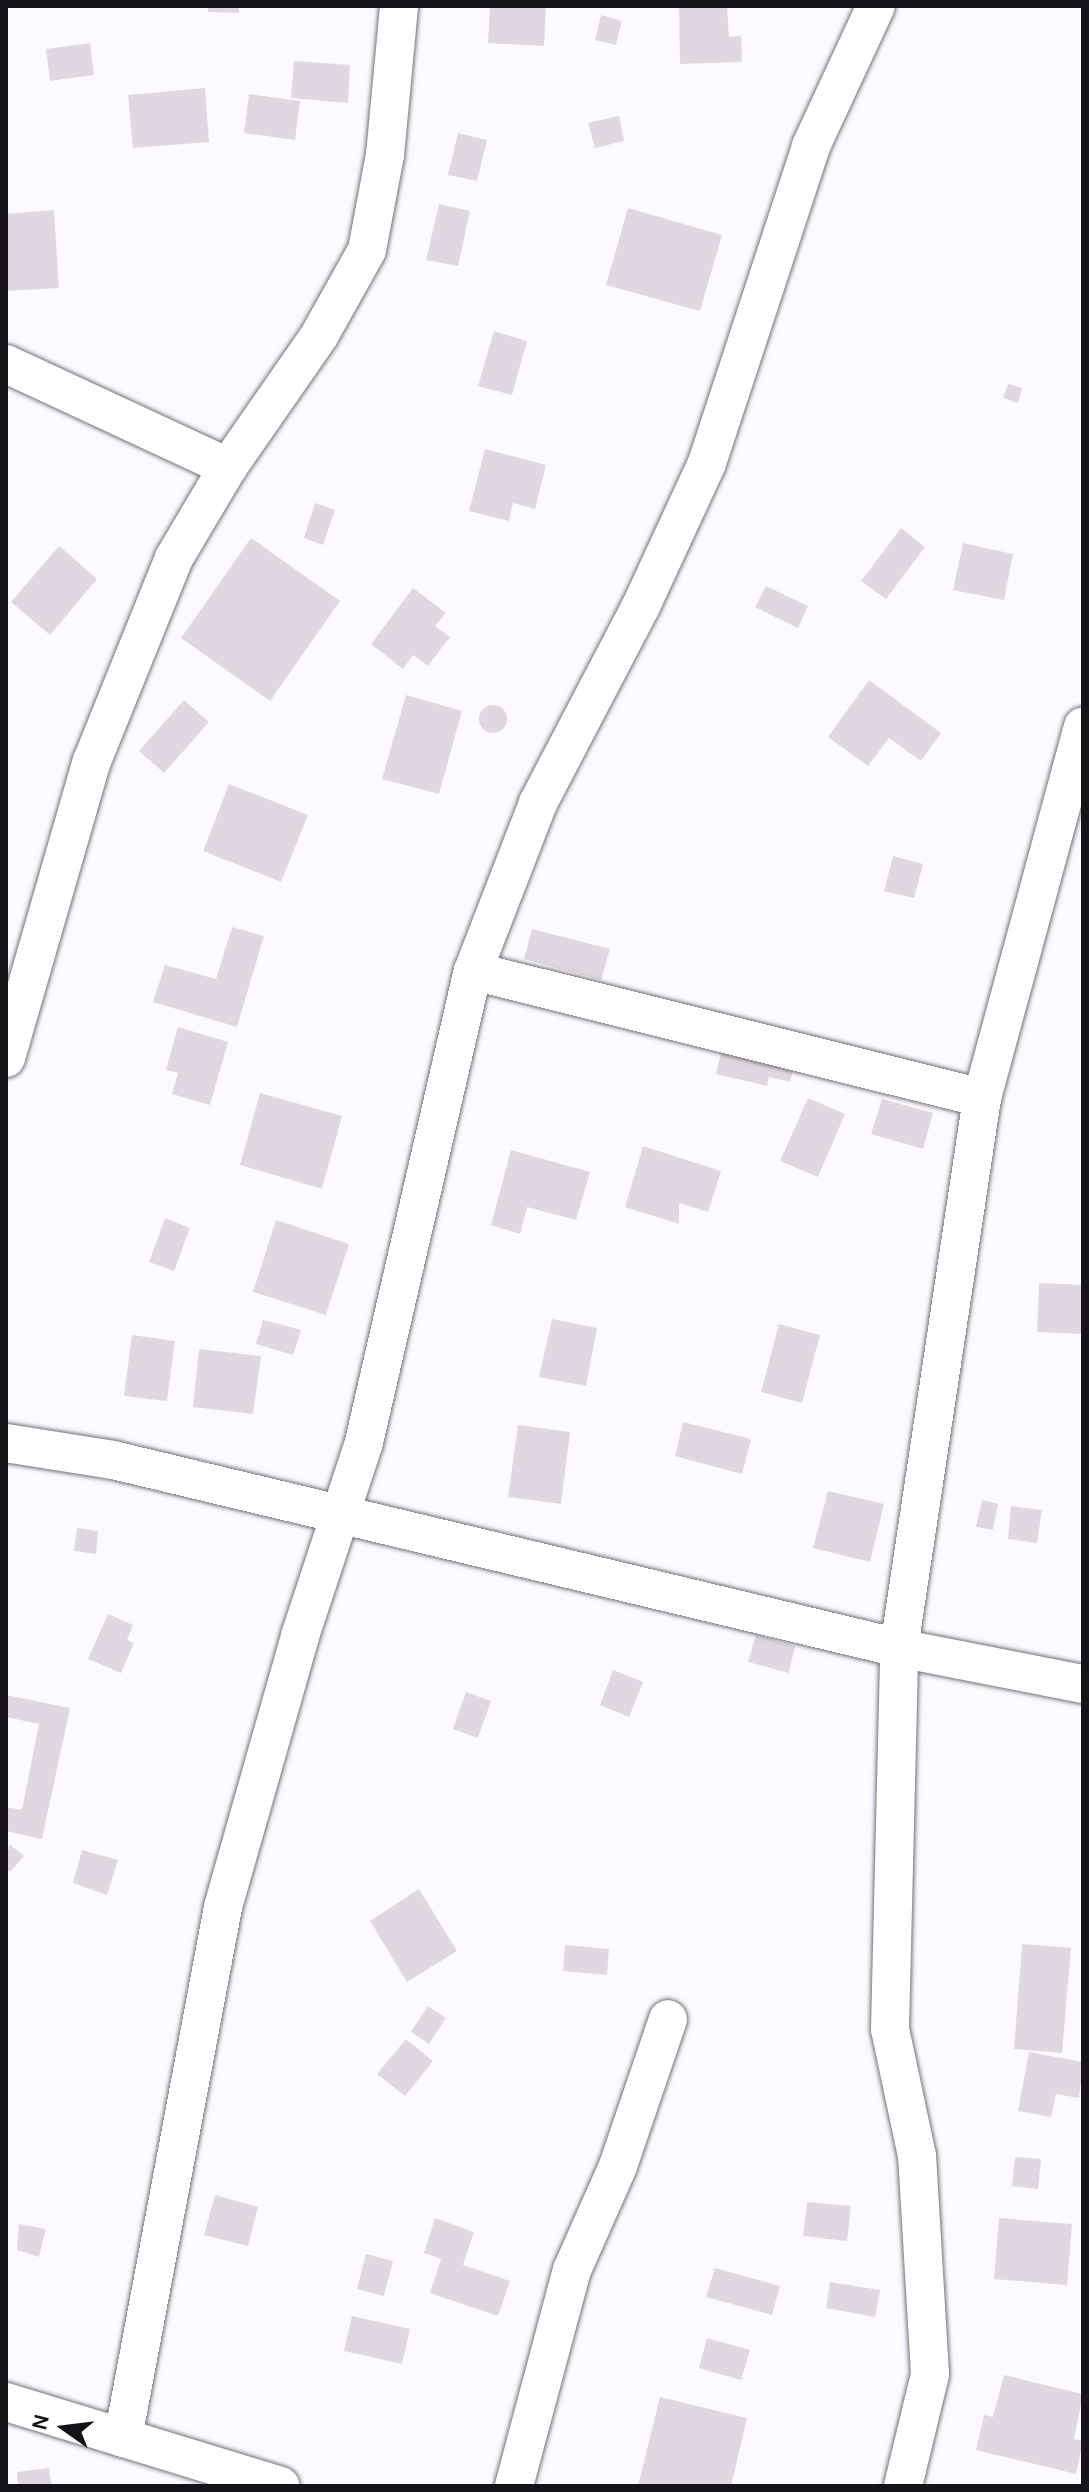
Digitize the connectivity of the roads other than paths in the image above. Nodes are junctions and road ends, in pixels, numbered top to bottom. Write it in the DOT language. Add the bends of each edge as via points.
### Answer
graph roads {
  1 [pos="399,6"];
  2 [pos="876,6"];
  3 [pos="6,364"];
  4 [pos="228,467"];
  5 [pos="1083,726"];
  6 [pos="473,971"];
  7 [pos="6,1058"];
  8 [pos="982,1098"];
  9 [pos="6,1443"];
  10 [pos="338,1515"];
  11 [pos="899,1648"];
  12 [pos="1083,1684"];
  13 [pos="668,2019"];
  14 [pos="6,2402"];
  15 [pos="123,2438"];
  16 [pos="280,2486"];
  17 [pos="514,2486"];
  18 [pos="903,2486"];
  1 -- 4 [label="street" via="385,155 367,250 319,336"];
  2 -- 6 [label="street" via="811,146 707,463 641,606 538,803"];
  3 -- 4 [label="street"];
  4 -- 7 [label="street" via="174,558 92,761"];
  5 -- 8 [label="street"];
  6 -- 8 [label="street"];
  6 -- 10 [label="street" via="364,1442"];
  8 -- 11 [label="street"];
  9 -- 10 [label="street" via="113,1460"];
  10 -- 11 [label="street"];
  10 -- 15 [label="street" via="223,1907"];
  11 -- 12 [label="street"];
  11 -- 18 [label="street" via="890,2029 917,2156 930,2374"];
  13 -- 17 [label="street" via="618,2166 572,2270"];
  14 -- 15 [label="street"];
  15 -- 16 [label="street"];
}
